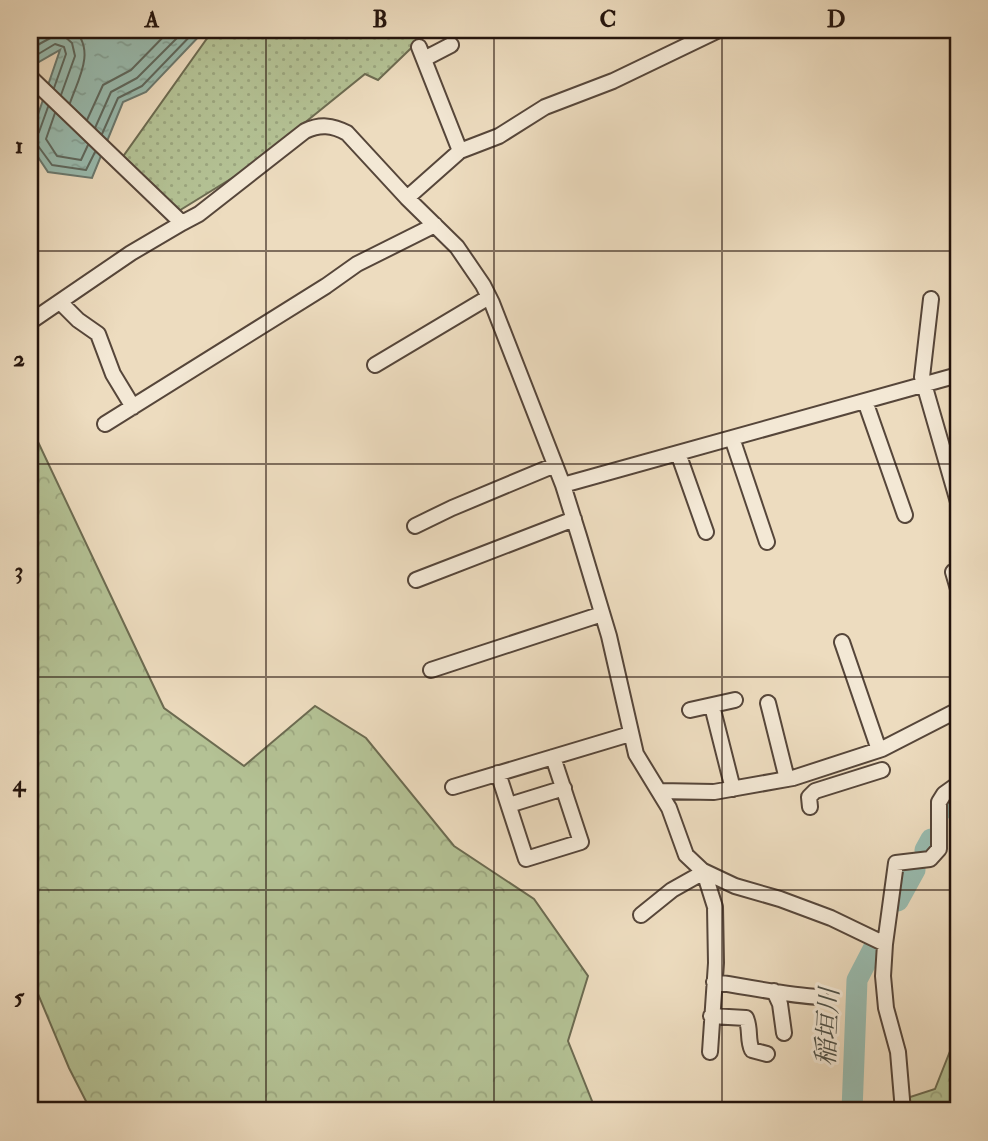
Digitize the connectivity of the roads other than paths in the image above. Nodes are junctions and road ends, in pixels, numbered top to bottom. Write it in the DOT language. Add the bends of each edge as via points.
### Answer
graph roads {
  1 [pos="719,30"];
  2 [pos="451,46"];
  3 [pos="30,77"];
  4 [pos="460,151"];
  5 [pos="407,198"];
  6 [pos="182,223"];
  7 [pos="435,225"];
  8 [pos="489,297"];
  9 [pos="931,299"];
  10 [pos="61,303"];
  11 [pos="30,322"];
  12 [pos="375,365"];
  13 [pos="958,375"];
  14 [pos="924,385"];
  15 [pos="865,401"];
  16 [pos="133,407"];
  17 [pos="105,424"];
  18 [pos="732,438"];
  19 [pos="678,453"];
  20 [pos="555,465"];
  21 [pos="563,485"];
  22 [pos="958,502"];
  23 [pos="905,515"];
  24 [pos="574,519"];
  25 [pos="415,526"];
  26 [pos="706,532"];
  27 [pos="767,542"];
  28 [pos="953,572"];
  29 [pos="416,580"];
  30 [pos="958,589"];
  31 [pos="602,614"];
  32 [pos="842,642"];
  33 [pos="431,670"];
  34 [pos="735,700"];
  35 [pos="768,704"];
  36 [pos="712,706"];
  37 [pos="690,710"];
  38 [pos="958,710"];
  39 [pos="630,734"];
  40 [pos="879,750"];
  41 [pos="553,757"];
  42 [pos="882,770"];
  43 [pos="814,771"];
  44 [pos="498,773"];
  45 [pos="787,779"];
  46 [pos="958,784"];
  47 [pos="453,787"];
  48 [pos="564,788"];
  49 [pos="733,789"];
  50 [pos="821,790"];
  51 [pos="659,791"];
  52 [pos="509,805"];
  53 [pos="810,807"];
  54 [pos="701,870"];
  55 [pos="641,915"];
  56 [pos="885,943"];
  57 [pos="714,982"];
  58 [pos="774,991"];
  59 [pos="820,997"];
  60 [pos="711,1016"];
  61 [pos="784,1032"];
  62 [pos="710,1052"];
  63 [pos="767,1054"];
  64 [pos="903,1111"];
  1 -- 4 [label="street" via="613,81 545,107 499,136"];
  2 -- 4 [label="street" via="422,53"];
  3 -- 6 [label="street"];
  4 -- 5 [label="street"];
  5 -- 6 [label="street" via="347,133 326,125 305,131 200,214"];
  5 -- 7 [label="street"];
  6 -- 10 [label="street"];
  7 -- 8 [label="street" via="457,247"];
  7 -- 16 [label="street" via="357,264"];
  8 -- 12 [label="street"];
  8 -- 20 [label="street"];
  9 -- 14 [label="street"];
  10 -- 11 [label="street"];
  10 -- 16 [label="street" via="98,334 113,374"];
  13 -- 14 [label="street"];
  14 -- 15 [label="street"];
  14 -- 22 [label="street"];
  15 -- 18 [label="street"];
  15 -- 23 [label="street"];
  16 -- 17 [label="street"];
  18 -- 19 [label="street"];
  18 -- 27 [label="street"];
  19 -- 21 [label="street"];
  19 -- 26 [label="street"];
  20 -- 21 [label="street"];
  20 -- 25 [label="street"];
  21 -- 24 [label="street"];
  24 -- 29 [label="street"];
  24 -- 31 [label="street"];
  28 -- 30 [label="street"];
  31 -- 33 [label="street"];
  31 -- 39 [label="street"];
  32 -- 40 [label="street"];
  34 -- 36 [label="street"];
  35 -- 45 [label="street"];
  36 -- 37 [label="street"];
  36 -- 49 [label="street"];
  38 -- 40 [label="street"];
  39 -- 41 [label="street"];
  39 -- 51 [label="street" via="636,754"];
  40 -- 43 [label="street"];
  41 -- 44 [label="street"];
  41 -- 48 [label="street"];
  42 -- 50 [label="street"];
  43 -- 45 [label="street"];
  43 -- 50 [label="street"];
  44 -- 47 [label="street"];
  44 -- 52 [label="street"];
  45 -- 49 [label="street"];
  46 -- 56 [label="street" via="939,802 939,849 930,859 896,863"];
  48 -- 52 [label="street"];
  48 -- 52 [label="street" via="581,842 537,856 526,859"];
  49 -- 51 [label="street"];
  50 -- 53 [label="street" via="809,797"];
  51 -- 54 [label="street" via="686,855"];
  54 -- 55 [label="street"];
  54 -- 56 [label="street"];
  54 -- 57 [label="street" via="715,907"];
  56 -- 64 [label="street" via="886,1009 898,1052"];
  57 -- 58 [label="street"];
  57 -- 60 [label="street"];
  58 -- 59 [label="street"];
  58 -- 61 [label="street"];
  60 -- 62 [label="street"];
  60 -- 63 [label="street" via="746,1018 752,1050"];
}
